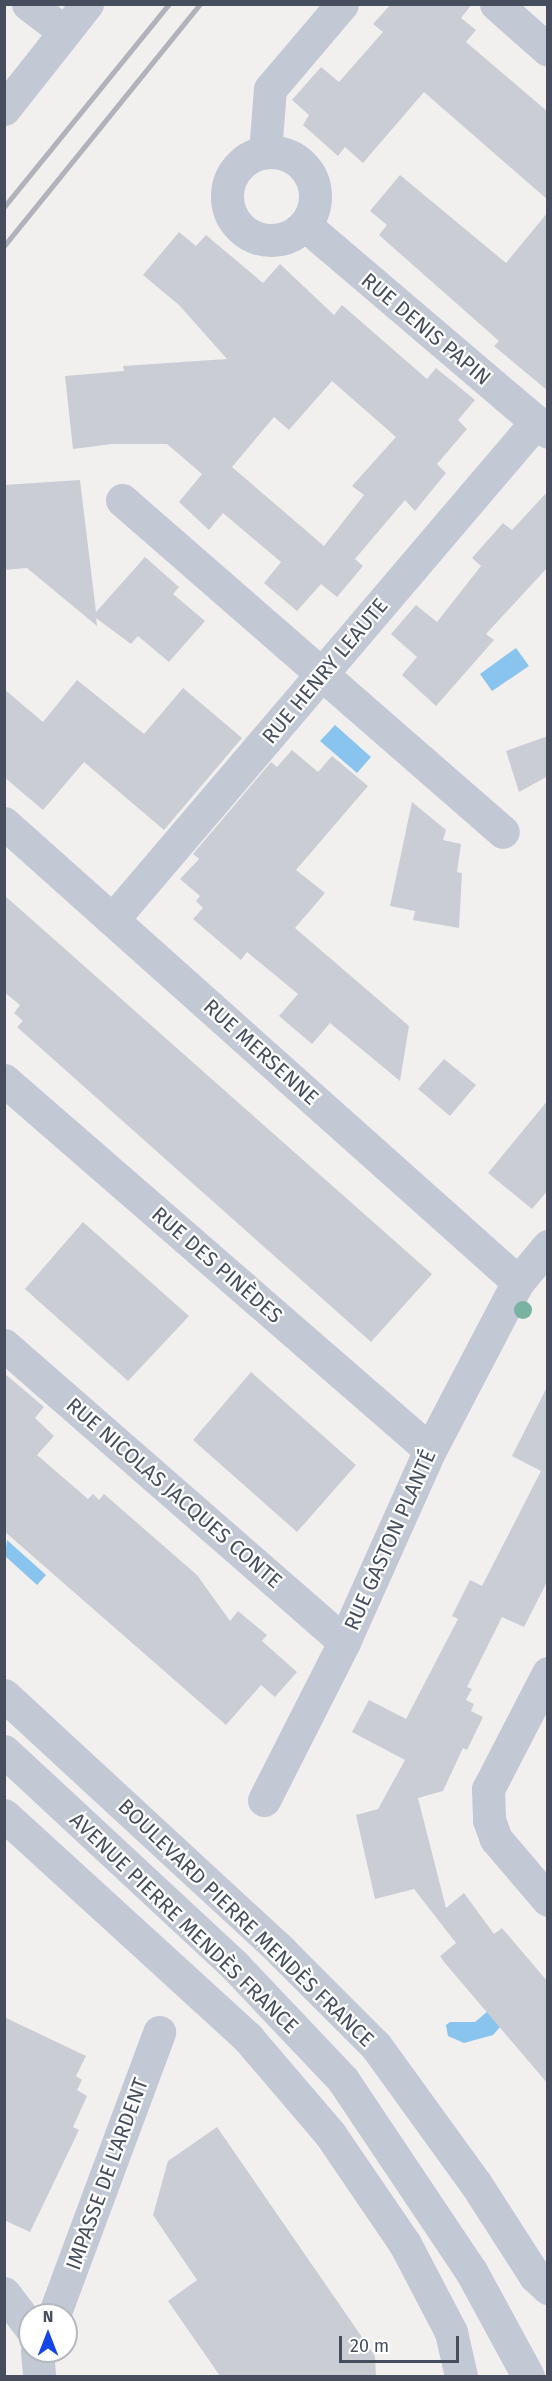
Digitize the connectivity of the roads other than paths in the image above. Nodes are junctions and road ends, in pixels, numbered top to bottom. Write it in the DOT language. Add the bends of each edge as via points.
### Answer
graph roads {
  1 [pos="28,4"];
  2 [pos="87,4"];
  3 [pos="342,4"];
  4 [pos="496,4"];
  5 [pos="66,32"];
  6 [pos="548,50"];
  7 [pos="4,109"];
  8 [pos="265,152"];
  9 [pos="305,225"];
  10 [pos="542,427"];
  11 [pos="122,500"];
  12 [pos="322,675"];
  13 [pos="4,823"];
  14 [pos="503,832"];
  15 [pos="113,919"];
  16 [pos="4,1080"];
  17 [pos="548,1246"];
  18 [pos="518,1282"];
  19 [pos="4,1345"];
  20 [pos="430,1450"];
  21 [pos="344,1642"];
  22 [pos="548,1673"];
  23 [pos="4,1695"];
  24 [pos="4,1751"];
  25 [pos="264,1800"];
  26 [pos="4,1815"];
  27 [pos="548,1900"];
  28 [pos="159,2032"];
  29 [pos="548,2288"];
  30 [pos="4,2293"];
  31 [pos="58,2303"];
  32 [pos="18,2318"];
  33 [pos="461,2376"];
  34 [pos="528,2376"];
  1 -- 5 [label="street"];
  2 -- 5 [label="street"];
  3 -- 8 [label="street" via="270,89"];
  4 -- 6 [label="street"];
  5 -- 7 [label="street"];
  8 -- 9 [label="street" via="289,154 304,165 315,185 316,203"];
  8 -- 9 [label="street" via="245,160 233,173 227,191 230,213 243,231 264,241 282,240"];
  9 -- 10 [label="street, RUE DENIS PAPIN"];
  10 -- 12 [label="street, RUE HENRY LEAUTE"];
  11 -- 12 [label="street"];
  12 -- 14 [label="street"];
  12 -- 15 [label="street, RUE HENRY LEAUTE"];
  13 -- 15 [label="street, RUE MERSENNE"];
  15 -- 18 [label="street, RUE MERSENNE"];
  16 -- 20 [label="street, RUE DES PINÈDES"];
  17 -- 18 [label="street, RUE GASTON PLANTÉ"];
  18 -- 20 [label="street, RUE GASTON PLANTÉ"];
  19 -- 21 [label="street, RUE NICOLAS JACQUES CONTE"];
  20 -- 21 [label="street, RUE GASTON PLANTÉ"];
  21 -- 25 [label="street, RUE GASTON PLANTÉ"];
  22 -- 27 [label="street" via="488,1789 489,1820 495,1839"];
  23 -- 29 [label="street, BOULEVARD PIERRE MENDÈS FRANCE" via="282,1951 376,2046 476,2184 535,2276"];
  24 -- 34 [label="street, AVENUE PIERRE MENDÈS FRANCE" via="235,1966 343,2080 471,2271"];
  26 -- 33 [label="street" via="248,2038 330,2134 405,2244 451,2332"];
  28 -- 31 [label="street, IMPASSE DE L'ARDENT"];
  30 -- 32 [label="street"];
}
